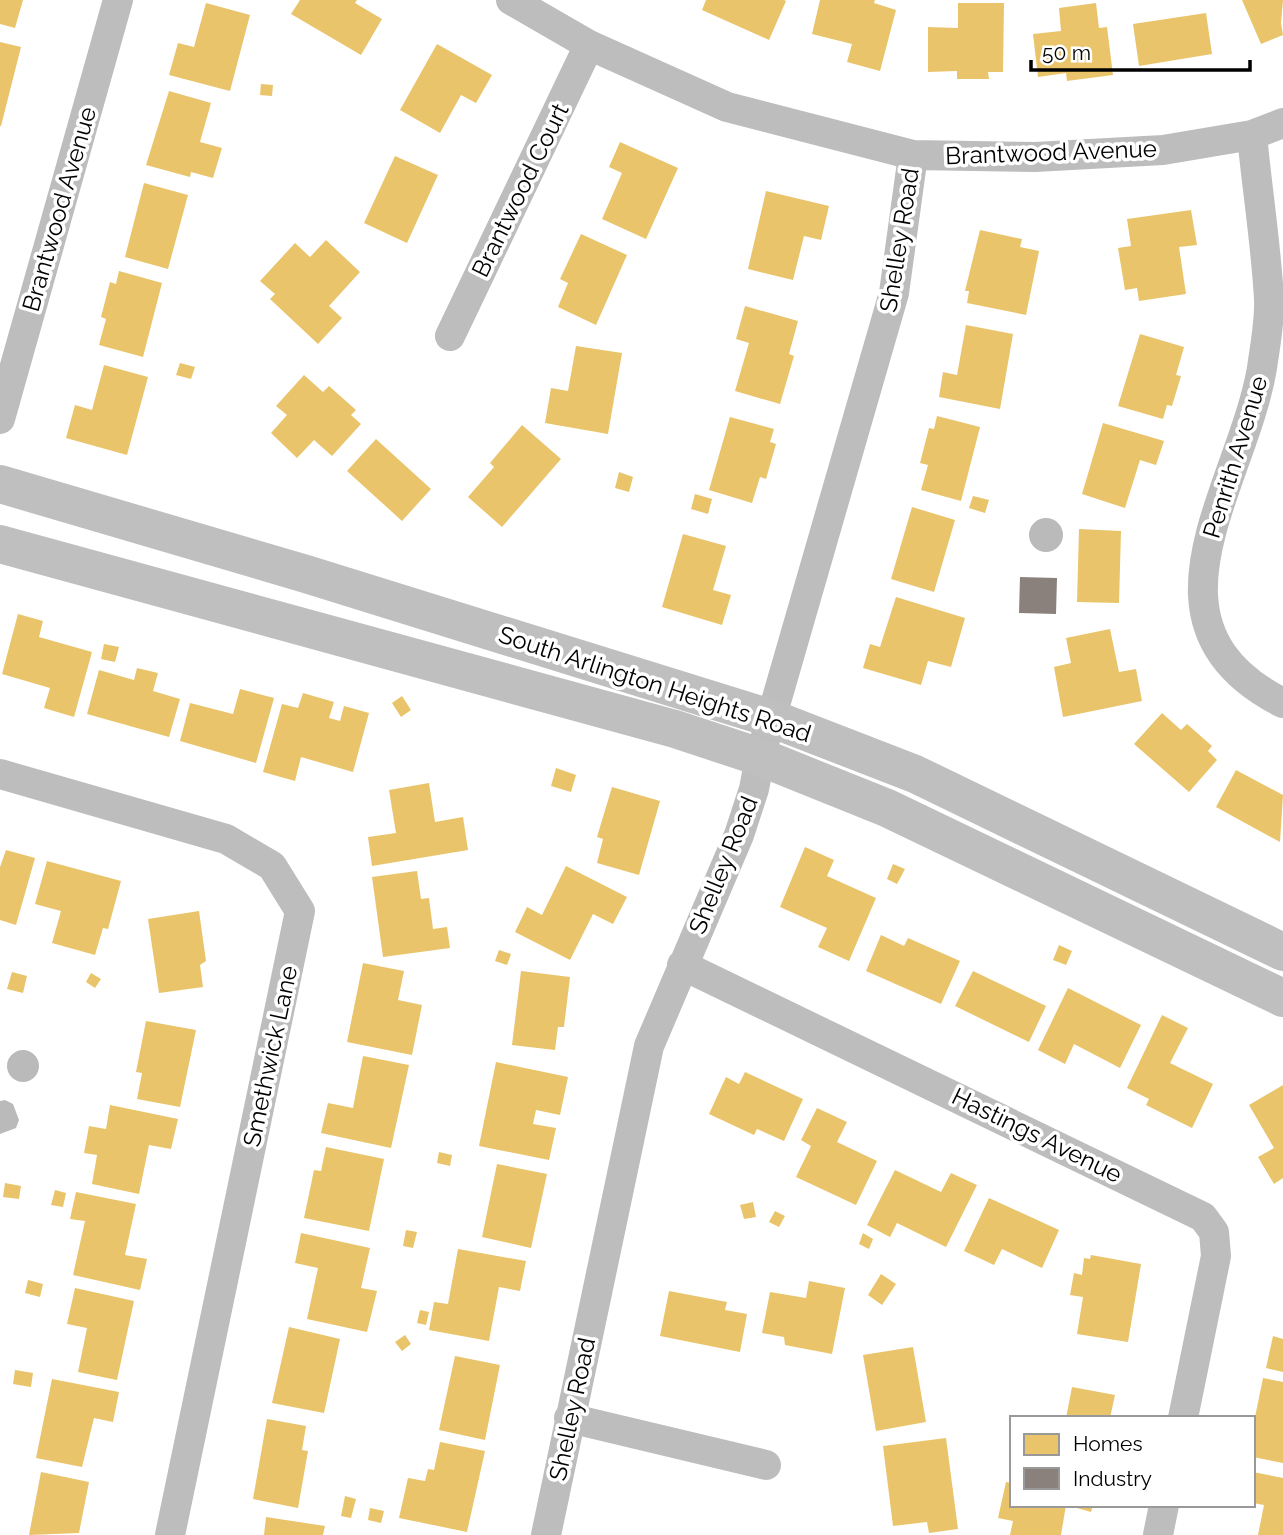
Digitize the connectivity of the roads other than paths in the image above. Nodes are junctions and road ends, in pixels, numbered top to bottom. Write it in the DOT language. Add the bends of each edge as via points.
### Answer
graph roads {
  1 [pos="118,0"];
  2 [pos="511,0"];
  3 [pos="589,45"];
  4 [pos="1283,123"];
  5 [pos="1252,135"];
  6 [pos="913,155"];
  7 [pos="450,336"];
  8 [pos="0,419"];
  9 [pos="0,484"];
  10 [pos="0,544"];
  11 [pos="1283,703"];
  12 [pos="774,719"];
  13 [pos="760,757"];
  14 [pos="0,774"];
  15 [pos="1283,952"];
  16 [pos="682,965"];
  17 [pos="1283,998"];
  18 [pos="1182,1416"];
  19 [pos="569,1418"];
  20 [pos="765,1465"];
  21 [pos="1164,1507"];
  22 [pos="170,1535"];
  23 [pos="546,1535"];
  24 [pos="1158,1535"];
  1 -- 8 [label="street, Brantwood Avenue"];
  2 -- 3 [label="street, Brantwood Avenue"];
  3 -- 6 [label="street, Brantwood Avenue" via="727,107"];
  3 -- 7 [label="street, Brantwood Court"];
  4 -- 5 [label="street, Brantwood Avenue"];
  5 -- 6 [label="street, Brantwood Avenue" via="1163,150 1035,157"];
  5 -- 11 [label="street, Penrith Avenue" via="1269,302 1261,371 1206,555 1203,601 1206,622 1224,661 1242,680"];
  6 -- 12 [label="street, Shelley Road" via="894,293"];
  9 -- 12 [label="main road, South Arlington Heights Road"];
  10 -- 13 [label="main road, South Arlington Heights Road" via="675,729"];
  12 -- 13 [label="street, Shelley Road"];
  12 -- 15 [label="main road, South Arlington Heights Road" via="915,774"];
  13 -- 16 [label="street, Shelley Road" via="739,835"];
  13 -- 17 [label="main road, South Arlington Heights Road" via="887,808"];
  14 -- 22 [label="street, Smethwick Lane" via="226,839 272,866 300,911"];
  16 -- 18 [label="street, Hastings Avenue" via="1203,1217 1214,1231 1216,1256"];
  16 -- 19 [label="street, Shelley Road" via="649,1046"];
  19 -- 20 [label="street"];
  19 -- 23 [label="street, Shelley Road"];
  21 -- 24 [label="street"];
}
